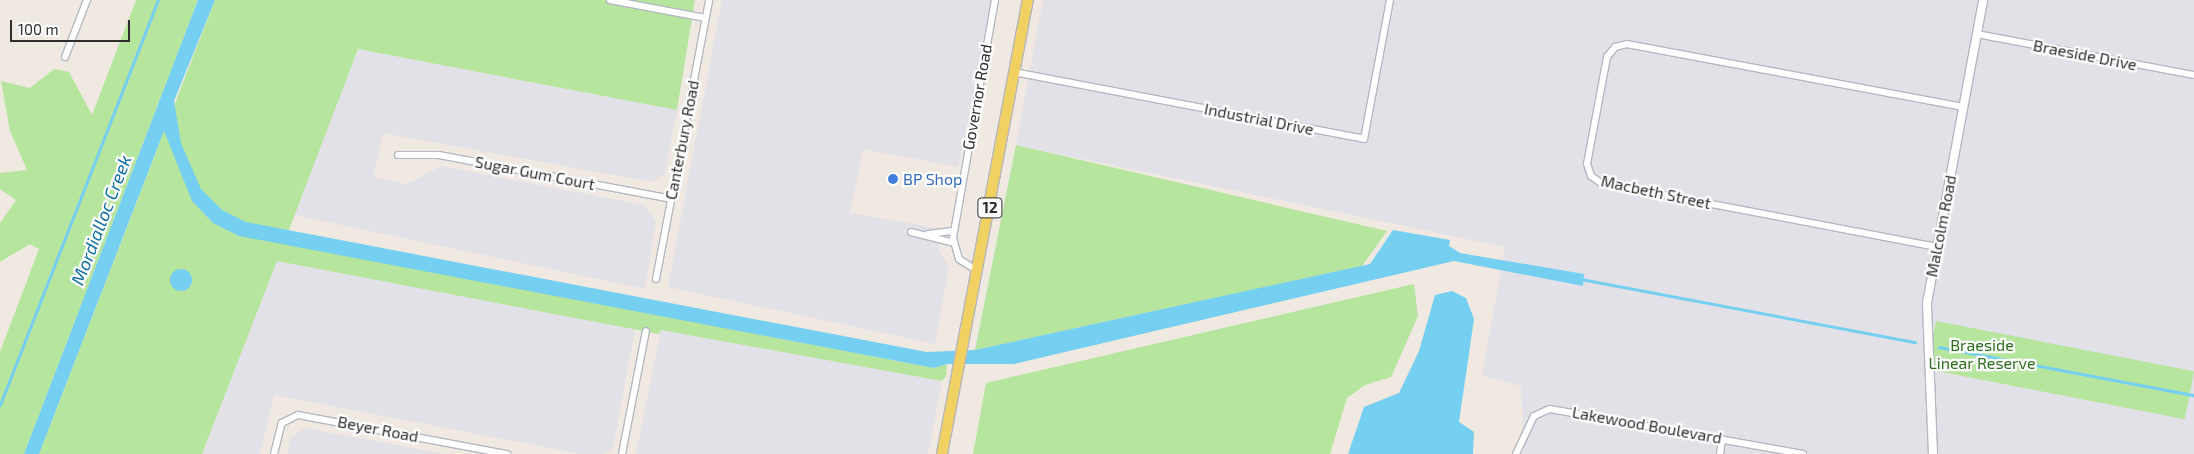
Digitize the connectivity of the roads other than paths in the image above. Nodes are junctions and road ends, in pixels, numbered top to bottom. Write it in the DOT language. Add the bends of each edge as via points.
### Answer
graph roads {
  1 [pos="87,0"];
  2 [pos="610,0"];
  3 [pos="709,0"];
  4 [pos="995,0"];
  5 [pos="1028,0"];
  6 [pos="1390,0"];
  7 [pos="1983,0"];
  8 [pos="705,18"];
  9 [pos="1977,34"];
  10 [pos="65,57"];
  11 [pos="1014,72"];
  12 [pos="2194,75"];
  13 [pos="1963,107"];
  14 [pos="398,155"];
  15 [pos="671,199"];
  16 [pos="954,231"];
  17 [pos="912,232"];
  18 [pos="927,234"];
  19 [pos="954,243"];
  20 [pos="1936,247"];
  21 [pos="978,271"];
  22 [pos="656,279"];
  23 [pos="646,331"];
  24 [pos="1722,439"];
  25 [pos="274,454"];
  26 [pos="507,454"];
  27 [pos="622,454"];
  28 [pos="942,454"];
  29 [pos="1516,454"];
  30 [pos="1720,454"];
  31 [pos="1803,454"];
  32 [pos="1933,454"];
  1 -- 10 [label="street"];
  2 -- 8 [label="street"];
  3 -- 8 [label="street, Canterbury Road"];
  4 -- 16 [label="street, Governor Road"];
  5 -- 11 [label="main road, Governor Road / 12"];
  6 -- 11 [label="street, Industrial Drive" via="1364,140"];
  7 -- 9 [label="street, Malcolm Road"];
  8 -- 15 [label="street, Canterbury Road"];
  9 -- 12 [label="street, Braeside Drive"];
  9 -- 13 [label="street, Malcolm Road"];
  11 -- 21 [label="main road, Governor Road / 12"];
  13 -- 20 [label="street, Malcolm Road"];
  13 -- 20 [label="street, Macbeth Street" via="1627,44 1615,47 1607,57 1588,164 1591,176 1601,183"];
  14 -- 15 [label="street, Sugar Gum Court" via="439,154"];
  15 -- 22 [label="street, Canterbury Road"];
  16 -- 18 [label="street"];
  16 -- 19 [label="street, Governor Road"];
  17 -- 18 [label="street"];
  18 -- 19 [label="street"];
  19 -- 21 [label="street, Governor Road" via="958,259"];
  20 -- 32 [label="street, Malcolm Road" via="1926,325"];
  21 -- 28 [label="main road, Governor Road / 12" via="961,344"];
  23 -- 27 [label="street"];
  24 -- 29 [label="street, Lakewood Boulevard" via="1550,409 1534,416"];
  24 -- 30 [label="street"];
  24 -- 31 [label="street, Lakewood Boulevard"];
  25 -- 26 [label="street, Beyer Road" via="282,423 298,415"];
}
